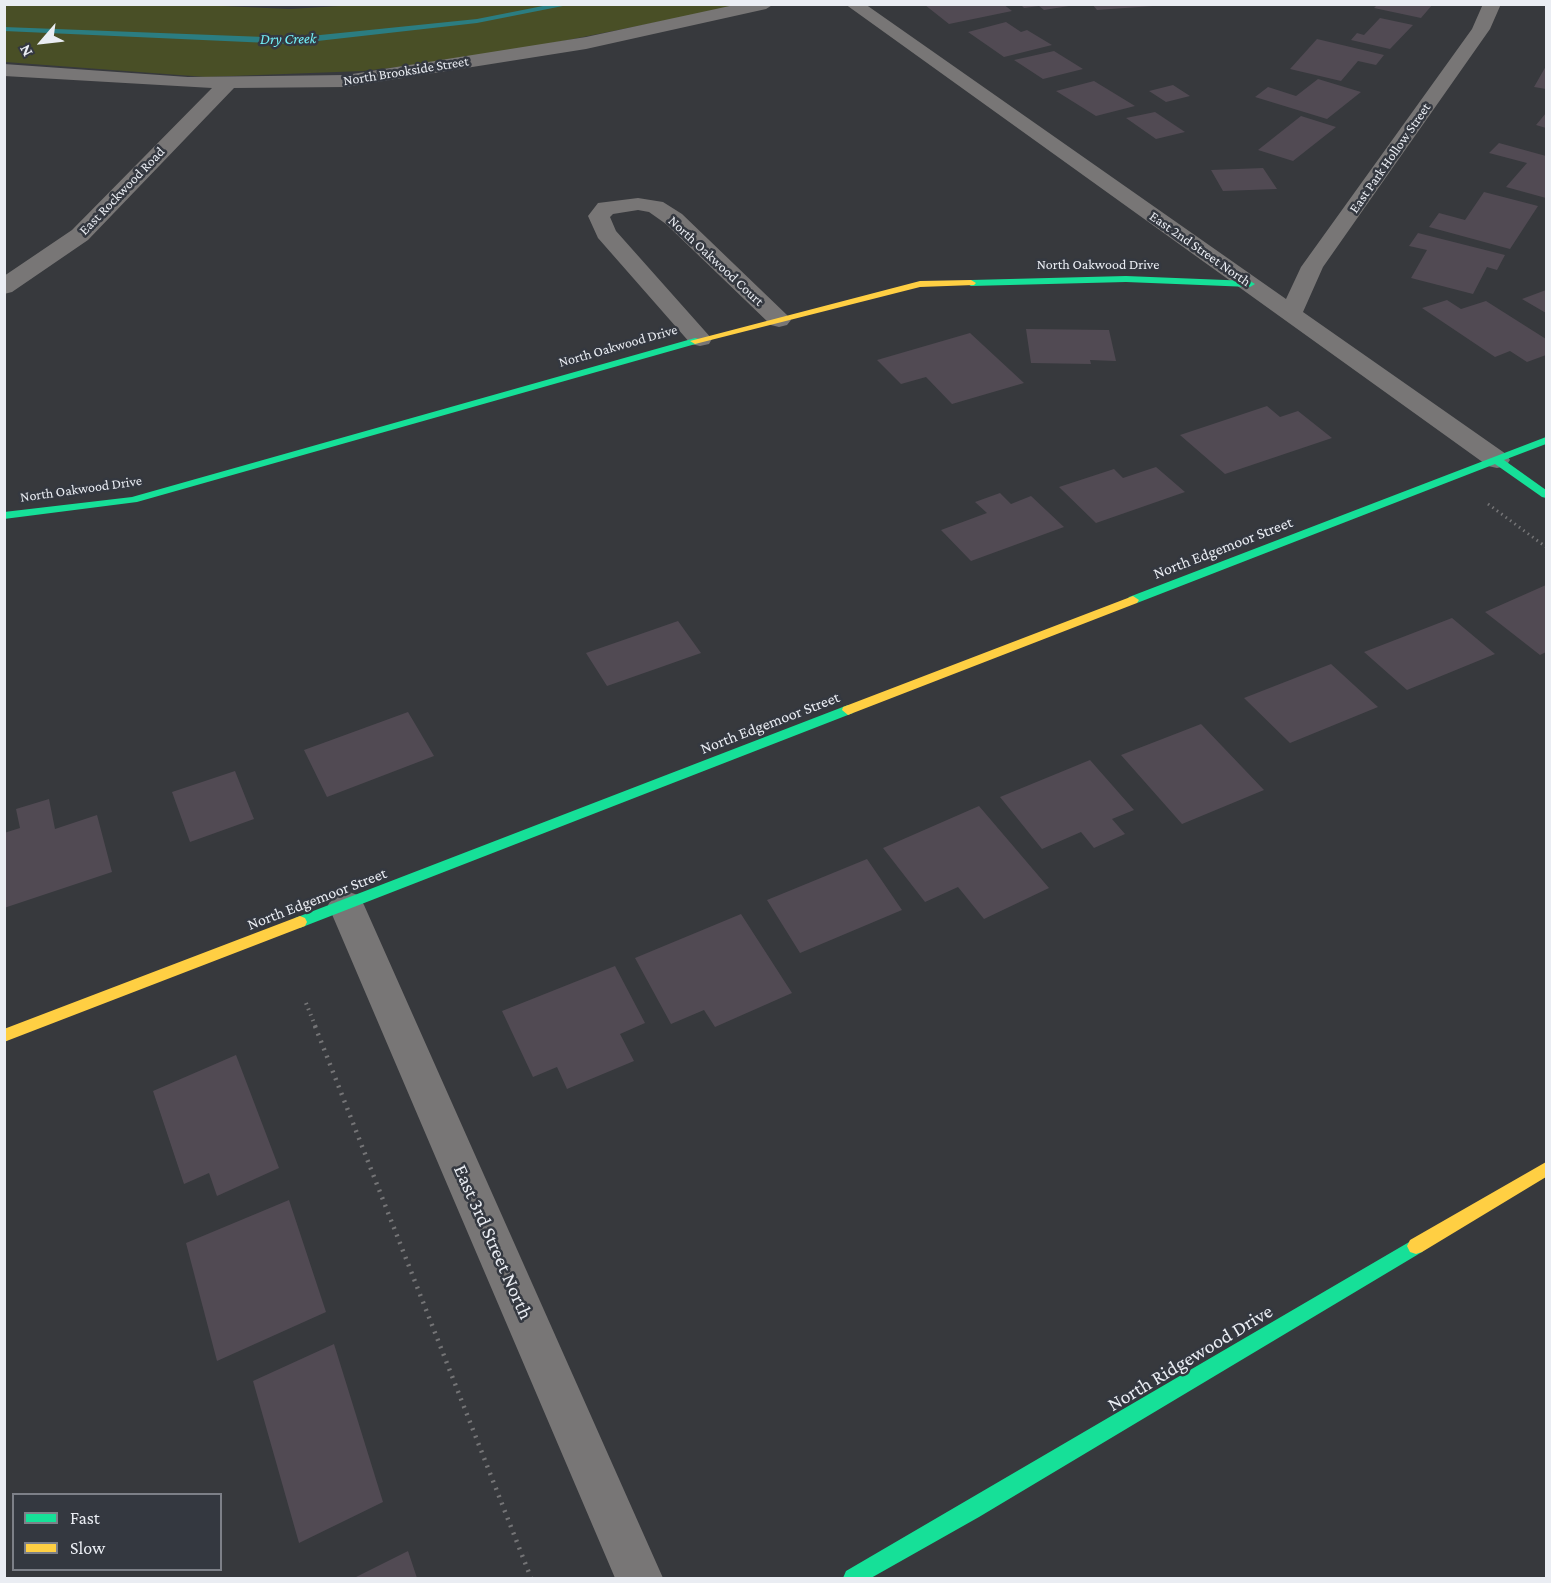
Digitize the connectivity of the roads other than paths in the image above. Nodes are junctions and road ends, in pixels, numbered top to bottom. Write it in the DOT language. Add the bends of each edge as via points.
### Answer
graph roads {
  1 [pos="766,4"];
  2 [pos="853,4"];
  3 [pos="1492,4"];
  4 [pos="4,70"];
  5 [pos="228,83"];
  6 [pos="1250,284"];
  7 [pos="4,287"];
  8 [pos="1291,313"];
  9 [pos="779,320"];
  10 [pos="700,339"];
  11 [pos="1546,440"];
  12 [pos="1497,460"];
  13 [pos="1546,495"];
  14 [pos="4,516"];
  15 [pos="346,905"];
  16 [pos="4,1036"];
  17 [pos="1546,1169"];
  18 [pos="639,1578"];
  19 [pos="853,1578"];
  1 -- 5 [label="street, North Brookside Street" via="586,43 346,81"];
  2 -- 6 [label="street, East 2nd Street North"];
  3 -- 8 [label="street, East Park Hollow Street" via="1481,29 1312,267"];
  4 -- 5 [label="street, North Brookside Street"];
  5 -- 7 [label="street, East Rockwood Road" via="80,235"];
  6 -- 8 [label="street, East 2nd Street North"];
  6 -- 9 [label="street, North Oakwood Drive" via="1126,279 920,284"];
  8 -- 12 [label="street, East 2nd Street North"];
  9 -- 10 [label="street, North Oakwood Drive"];
  9 -- 10 [label="street, North Oakwood Court" via="674,219 655,207 638,204 606,208 599,216 606,233"];
  10 -- 14 [label="street, North Oakwood Drive" via="133,500"];
  11 -- 12 [label="street, North Edgemoor Street"];
  12 -- 13 [label="street, East 2nd Street North"];
  12 -- 15 [label="street, North Edgemoor Street"];
  15 -- 16 [label="street, North Edgemoor Street"];
  15 -- 18 [label="street, East 3rd Street North"];
  17 -- 19 [label="street, North Ridgewood Drive"];
}
